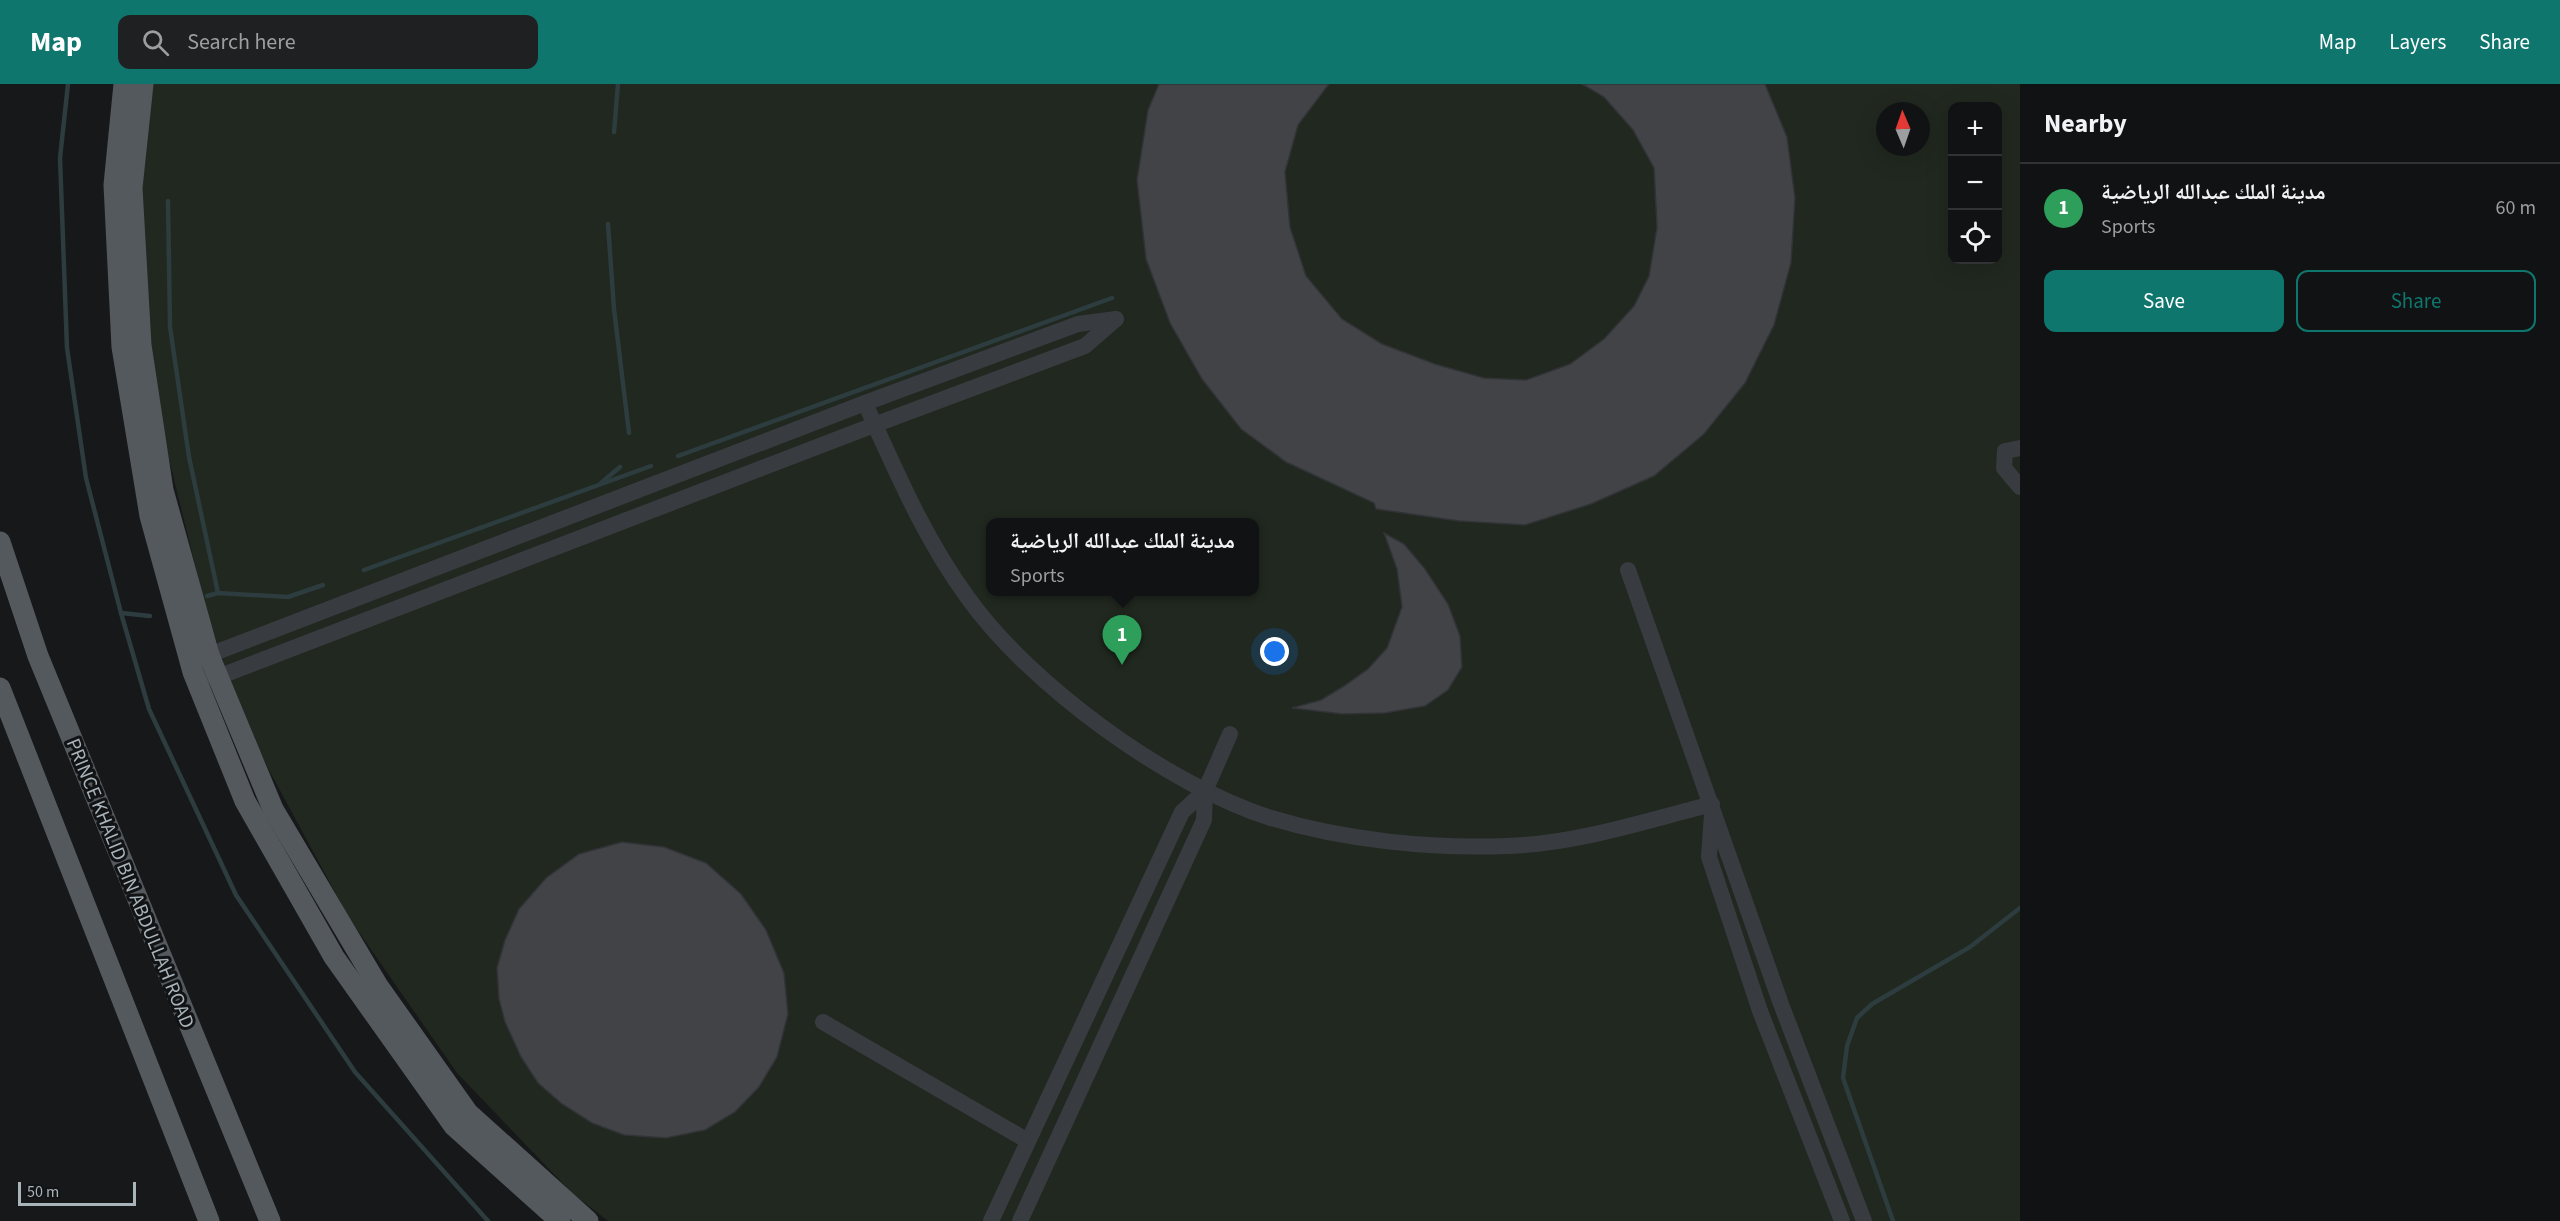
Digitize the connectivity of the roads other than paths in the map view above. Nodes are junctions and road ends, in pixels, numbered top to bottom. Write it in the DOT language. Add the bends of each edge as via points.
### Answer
graph roads {
  1 [pos="124,84"];
  2 [pos="143,84"];
  3 [pos="865,403"];
  4 [pos="874,425"];
  5 [pos="2020,448"];
  6 [pos="2020,488"];
  7 [pos="0,542"];
  8 [pos="1628,570"];
  9 [pos="209,655"];
  10 [pos="193,672"];
  11 [pos="218,677"];
  12 [pos="0,688"];
  13 [pos="1230,734"];
  14 [pos="1205,791"];
  15 [pos="1712,804"];
  16 [pos="823,1022"];
  17 [pos="1028,1141"];
  18 [pos="209,1221"];
  19 [pos="270,1221"];
  20 [pos="560,1221"];
  21 [pos="588,1221"];
  22 [pos="991,1221"];
  23 [pos="1020,1221"];
  24 [pos="1842,1221"];
  25 [pos="1864,1221"];
  1 -- 10 [label="main road" via="114,185 122,347 150,516"];
  2 -- 9 [label="main road" via="132,188 141,345 163,490"];
  3 -- 4 [label="street"];
  3 -- 4 [label="street" via="1078,324 1116,319 1085,346"];
  3 -- 9 [label="street"];
  4 -- 11 [label="street"];
  4 -- 14 [label="street" via="933,545 969,600 1013,651 1066,701"];
  5 -- 6 [label="street" via="2005,451 2004,468"];
  7 -- 19 [label="main road, PRINCE KHALID BIN ABDULLAH ROAD" via="38,656"];
  8 -- 15 [label="street"];
  9 -- 10 [label="street"];
  9 -- 11 [label="main road"];
  10 -- 11 [label="street"];
  10 -- 20 [label="main road" via="245,801 334,957 454,1126"];
  11 -- 21 [label="main road" via="273,809 378,986 468,1113"];
  12 -- 18 [label="main road"];
  13 -- 14 [label="street"];
  14 -- 15 [label="street" via="1271,818 1347,835 1424,844 1507,846 1585,837"];
  14 -- 17 [label="street" via="1182,812"];
  14 -- 23 [label="street" via="1203,820"];
  15 -- 24 [label="street" via="1709,857 1760,1011"];
  15 -- 25 [label="street" via="1781,1004"];
  16 -- 17 [label="street"];
  17 -- 22 [label="street"];
}
